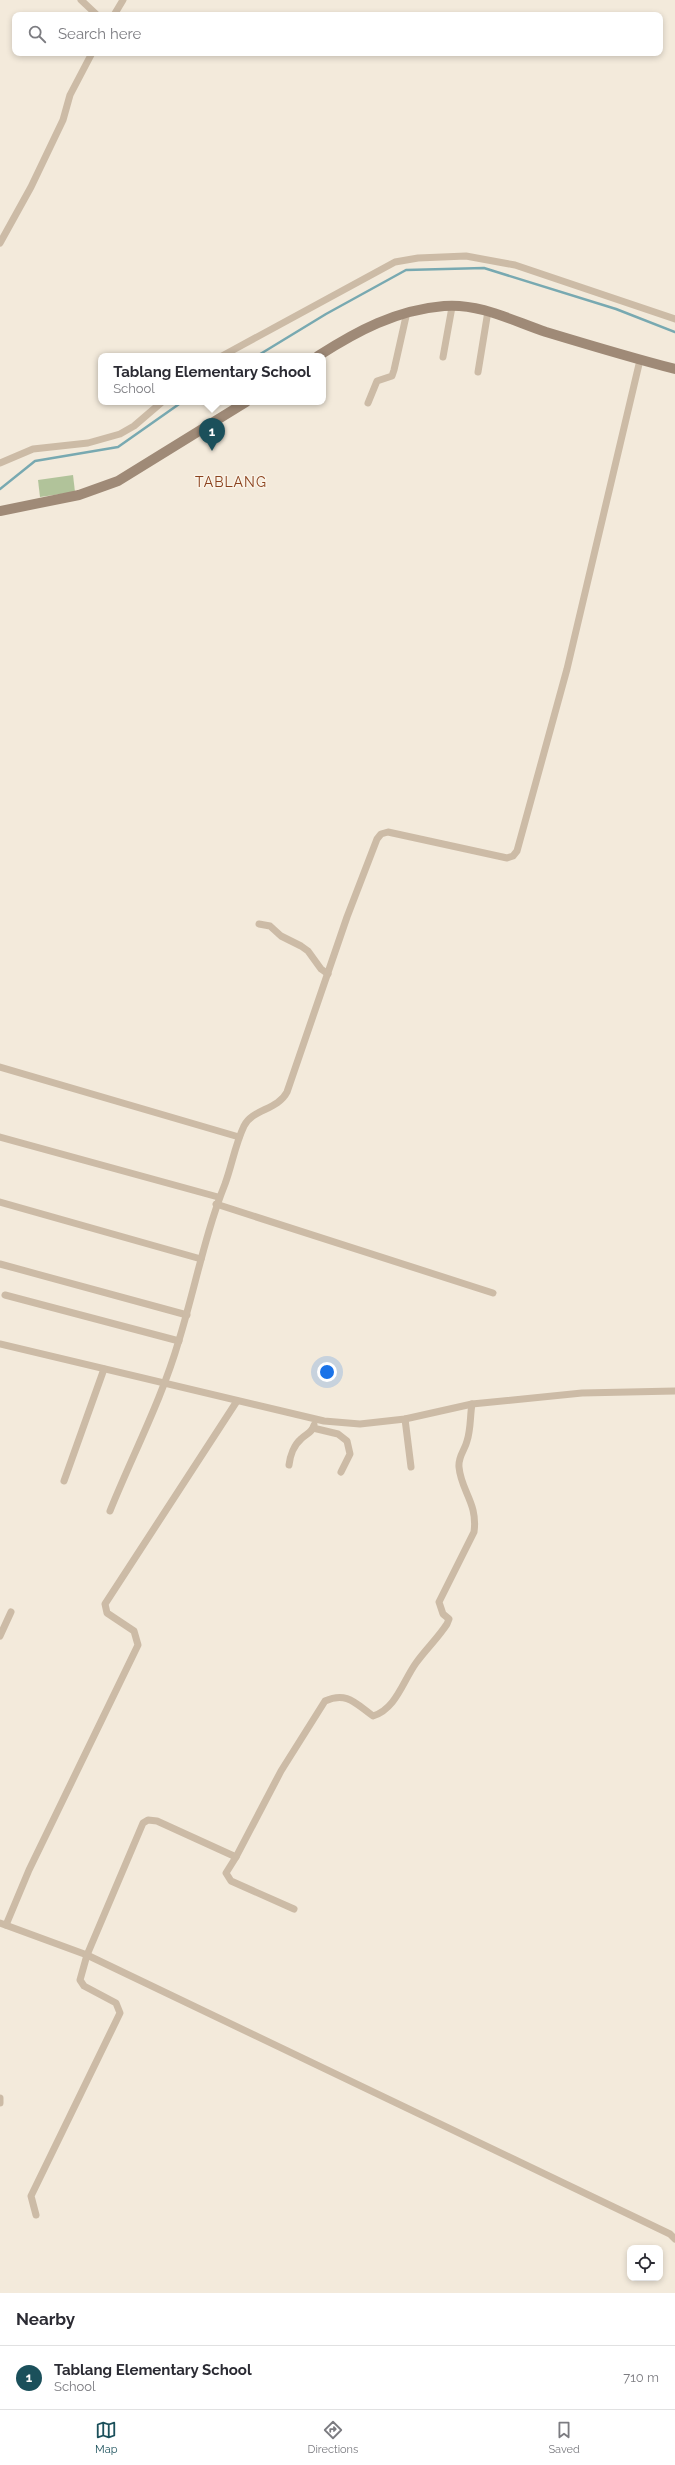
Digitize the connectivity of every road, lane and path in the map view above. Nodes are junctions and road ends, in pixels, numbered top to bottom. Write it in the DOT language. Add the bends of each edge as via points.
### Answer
graph roads {
  1 [pos="81,0"];
  2 [pos="123,0"];
  3 [pos="94,12"];
  4 [pos="116,12"];
  5 [pos="90,56"];
  6 [pos="0,243"];
  7 [pos="452,307"];
  8 [pos="488,311"];
  9 [pos="407,312"];
  10 [pos="675,319"];
  11 [pos="228,353"];
  12 [pos="323,353"];
  13 [pos="443,358"];
  14 [pos="640,360"];
  15 [pos="675,369"];
  16 [pos="478,372"];
  17 [pos="368,403"];
  18 [pos="158,405"];
  19 [pos="241,405"];
  20 [pos="0,463"];
  21 [pos="0,511"];
  22 [pos="259,924"];
  23 [pos="328,974"];
  24 [pos="0,1067"];
  25 [pos="0,1137"];
  26 [pos="240,1137"];
  27 [pos="217,1200"];
  28 [pos="0,1202"];
  29 [pos="201,1259"];
  30 [pos="0,1264"];
  31 [pos="493,1293"];
  32 [pos="5,1295"];
  33 [pos="186,1315"];
  34 [pos="179,1341"];
  35 [pos="0,1344"];
  36 [pos="104,1369"];
  37 [pos="165,1383"];
  38 [pos="675,1391"];
  39 [pos="237,1401"];
  40 [pos="472,1404"];
  41 [pos="315,1418"];
  42 [pos="405,1419"];
  43 [pos="313,1428"];
  44 [pos="290,1465"];
  45 [pos="411,1468"];
  46 [pos="341,1472"];
  47 [pos="64,1481"];
  48 [pos="110,1512"];
  49 [pos="11,1612"];
  50 [pos="0,1636"];
  51 [pos="236,1857"];
  52 [pos="294,1909"];
  53 [pos="2,1924"];
  54 [pos="87,1955"];
  55 [pos="0,2098"];
  56 [pos="0,2103"];
  57 [pos="36,2215"];
  58 [pos="675,2240"];
  1 -- 3 [label="street"];
  2 -- 4 [label="street"];
  5 -- 6 [label="street" via="70,95 63,120 31,187"];
  7 -- 8 [label="street"];
  7 -- 9 [label="street"];
  7 -- 13 [label="street"];
  8 -- 14 [label="street" via="545,332"];
  8 -- 16 [label="street"];
  9 -- 12 [label="street" via="379,321"];
  9 -- 17 [label="street" via="392,376 377,381"];
  10 -- 11 [label="street" via="515,265 466,256 418,258 395,262"];
  14 -- 15 [label="street"];
  14 -- 23 [label="street" via="567,669 517,851 507,858 388,832 381,834 347,917"];
  18 -- 20 [label="street" via="134,426 120,434 88,443 33,449"];
  19 -- 21 [label="street" via="118,481 79,495"];
  22 -- 23 [label="street" via="270,926 280,936 308,951 313,960"];
  23 -- 26 [label="street" via="295,1074 284,1098 252,1116 245,1124"];
  24 -- 26 [label="street"];
  25 -- 27 [label="street"];
  26 -- 27 [label="street"];
  27 -- 29 [label="street"];
  27 -- 31 [label="street"];
  28 -- 29 [label="street"];
  29 -- 33 [label="street"];
  30 -- 33 [label="street"];
  32 -- 34 [label="street"];
  33 -- 34 [label="street"];
  34 -- 37 [label="street"];
  35 -- 36 [label="street"];
  36 -- 37 [label="street"];
  36 -- 47 [label="street"];
  37 -- 39 [label="street"];
  37 -- 48 [label="street"];
  38 -- 40 [label="street" via="582,1393"];
  39 -- 41 [label="street"];
  39 -- 53 [label="street" via="106,1604 107,1613 134,1631 138,1645"];
  40 -- 42 [label="street"];
  40 -- 51 [label="street" via="468,1440 459,1457 459,1468 472,1500 474,1532 438,1602 443,1614 449,1619 447,1624 416,1663 396,1696 382,1713 373,1716 346,1697 336,1696 325,1701 281,1771"];
  41 -- 42 [label="street" via="360,1424"];
  41 -- 43 [label="street"];
  42 -- 45 [label="street"];
  43 -- 44 [label="street" via="301,1438 291,1454"];
  43 -- 46 [label="street" via="338,1434 347,1441 350,1454"];
  49 -- 50 [label="street"];
  51 -- 52 [label="street" via="226,1873 231,1881"];
  51 -- 54 [label="street" via="157,1821 148,1820 143,1823"];
  53 -- 54 [label="street"];
  54 -- 57 [label="street" via="81,1984 116,2002 120,2013 31,2196"];
  54 -- 58 [label="street" via="508,2155 670,2234"];
  55 -- 56 [label="street"];
}
